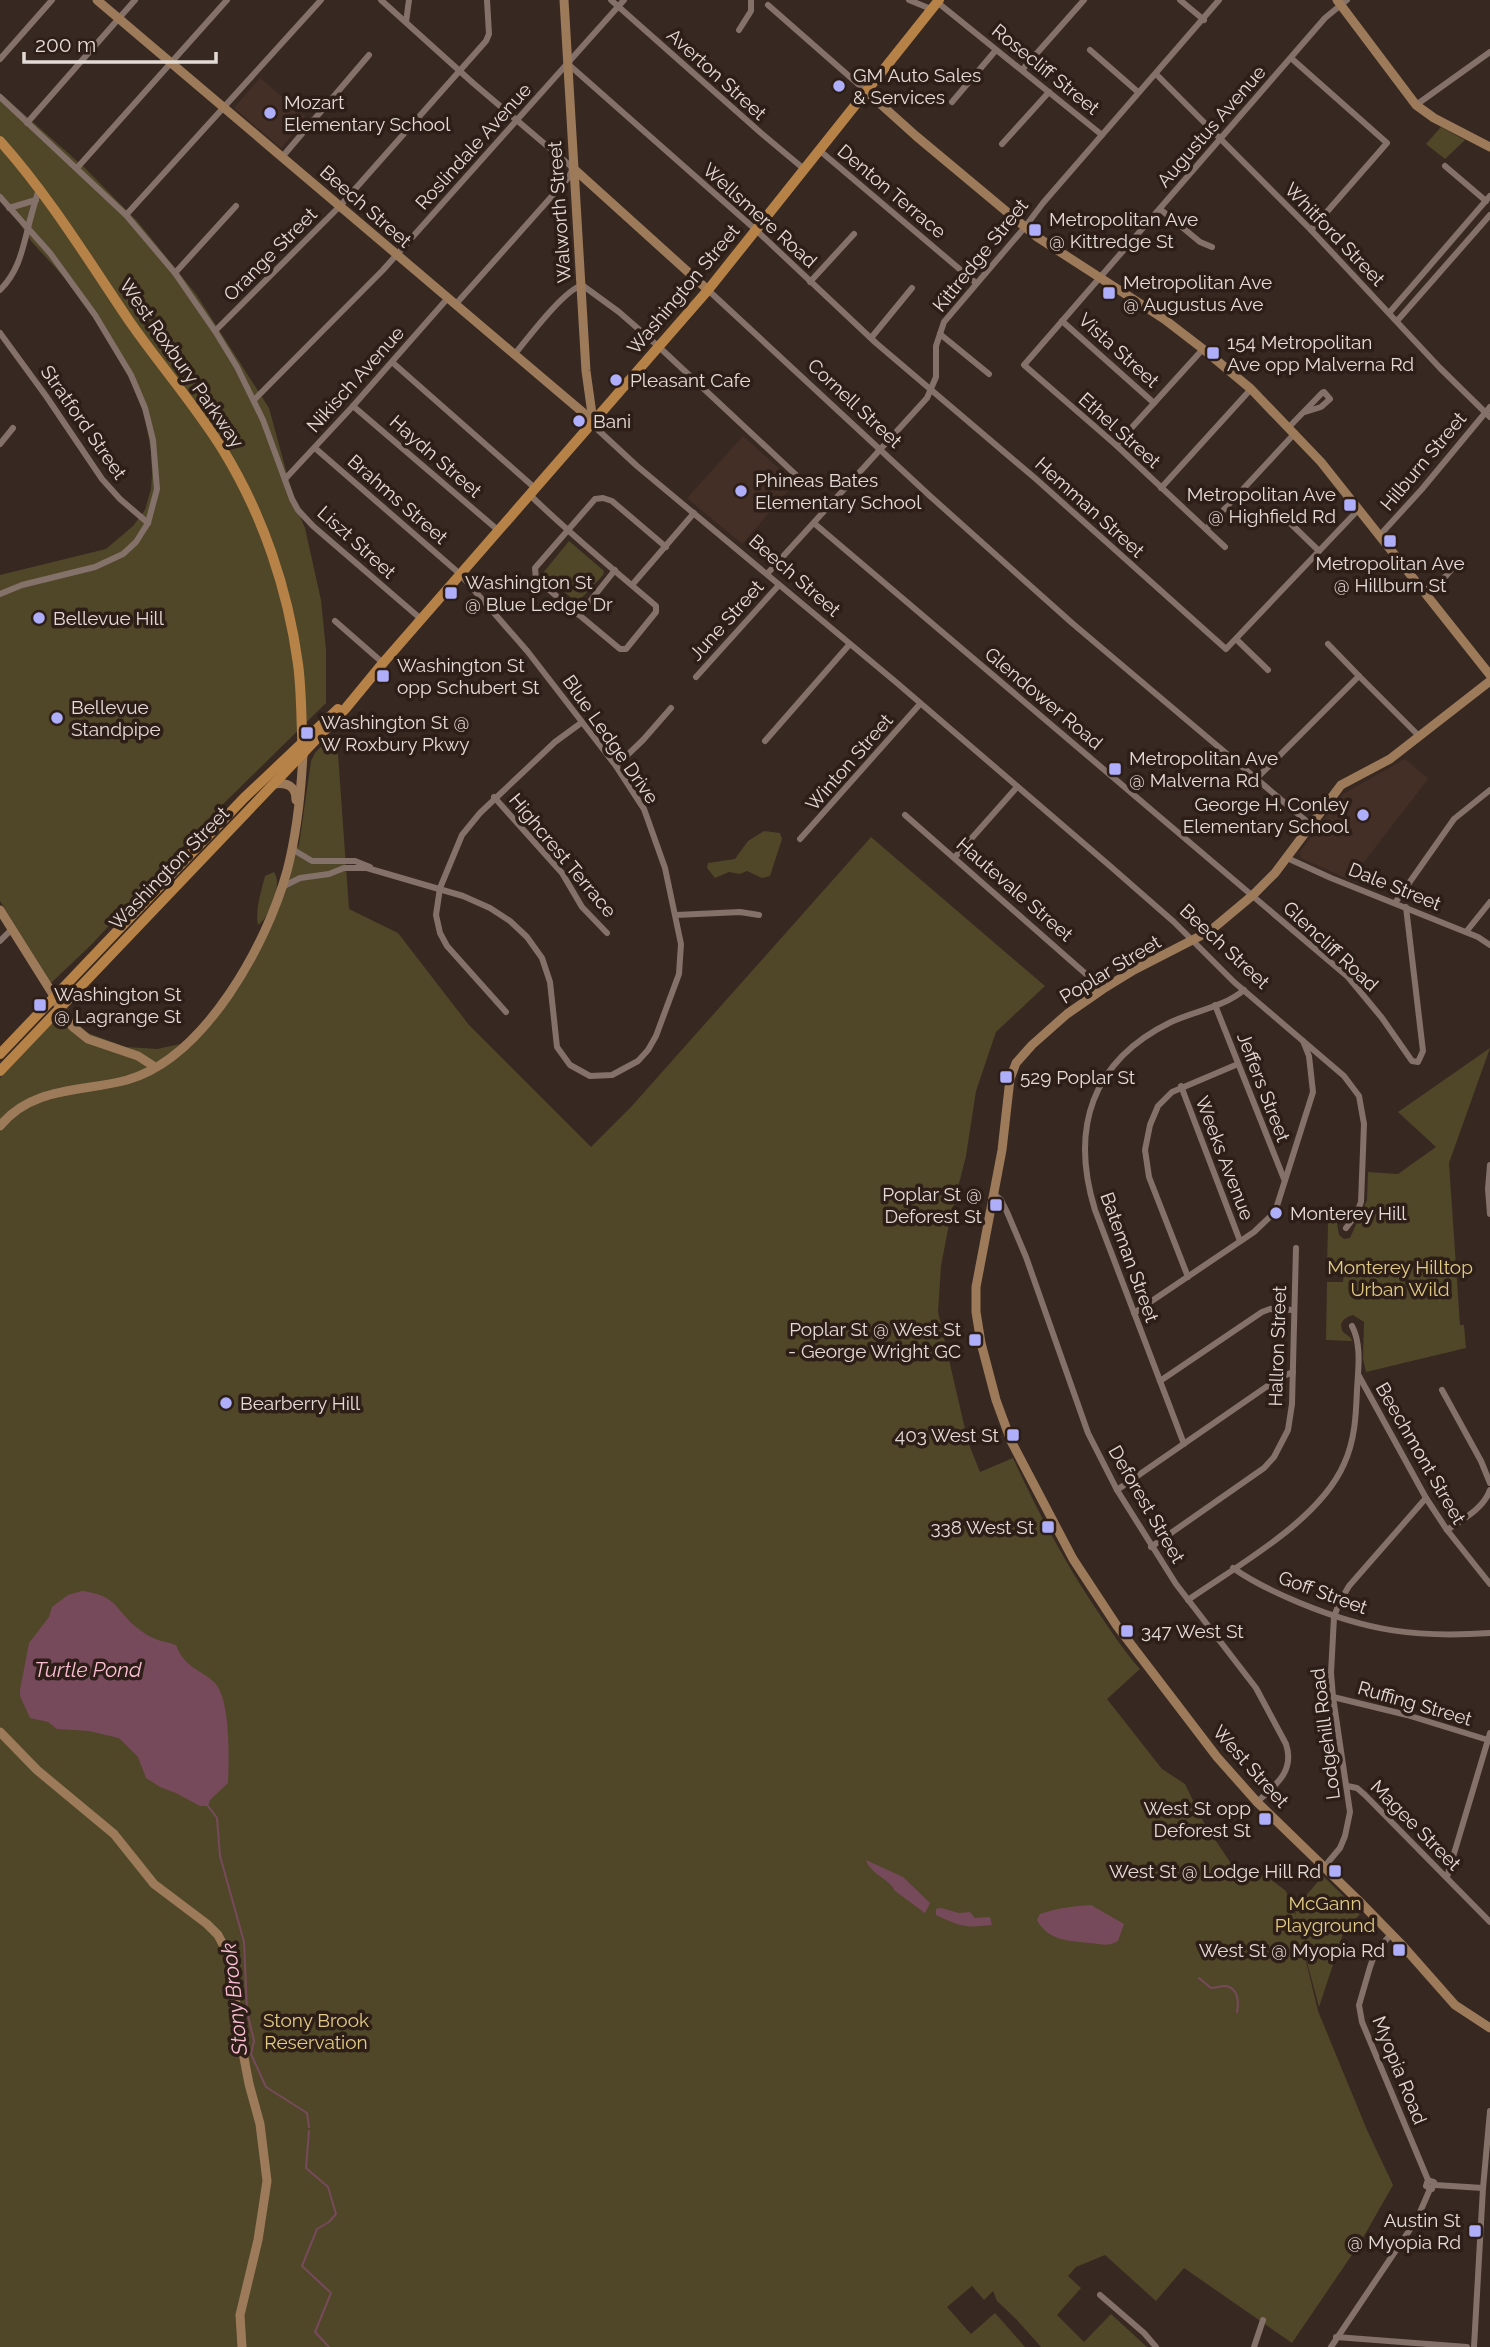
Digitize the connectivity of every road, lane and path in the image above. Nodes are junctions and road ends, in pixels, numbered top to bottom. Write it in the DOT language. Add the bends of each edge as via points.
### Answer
graph roads {
  1 [pos="52,0"];
  2 [pos="97,0"];
  3 [pos="135,0"];
  4 [pos="227,0"];
  5 [pos="321,0"];
  6 [pos="381,0"];
  7 [pos="410,0"];
  8 [pos="487,0"];
  9 [pos="564,0"];
  10 [pos="611,0"];
  11 [pos="624,0"];
  12 [pos="751,0"];
  13 [pos="909,0"];
  14 [pos="1084,0"];
  15 [pos="1180,0"];
  16 [pos="1219,0"];
  17 [pos="1341,2"];
  18 [pos="935,3"];
  19 [pos="768,5"];
  20 [pos="618,7"];
  21 [pos="119,18"];
  22 [pos="1204,20"];
  23 [pos="406,22"];
  24 [pos="740,30"];
  25 [pos="996,50"];
  26 [pos="1090,50"];
  27 [pos="1490,52"];
  28 [pos="369,55"];
  29 [pos="1291,58"];
  30 [pos="0,59"];
  31 [pos="172,62"];
  32 [pos="569,64"];
  33 [pos="459,69"];
  34 [pos="1022,70"];
  35 [pos="1156,74"];
  36 [pos="866,91"];
  37 [pos="1049,92"];
  38 [pos="1139,92"];
  39 [pos="0,97"];
  40 [pos="952,102"];
  41 [pos="1416,105"];
  42 [pos="226,107"];
  43 [pos="518,121"];
  44 [pos="27,122"];
  45 [pos="1102,135"];
  46 [pos="1220,139"];
  47 [pos="0,141"];
  48 [pos="1002,144"];
  49 [pos="1490,147"];
  50 [pos="819,150"];
  51 [pos="283,156"];
  52 [pos="1445,166"];
  53 [pos="77,168"];
  54 [pos="573,168"];
  55 [pos="804,169"];
  56 [pos="39,188"];
  57 [pos="0,197"];
  58 [pos="1488,198"];
  59 [pos="36,200"];
  60 [pos="236,206"];
  61 [pos="340,206"];
  62 [pos="9,208"];
  63 [pos="1160,209"];
  64 [pos="126,215"];
  65 [pos="1490,215"];
  66 [pos="1025,227"];
  67 [pos="28,228"];
  68 [pos="756,230"];
  69 [pos="1311,230"];
  70 [pos="854,234"];
  71 [pos="1212,247"];
  72 [pos="396,255"];
  73 [pos="175,273"];
  74 [pos="1099,277"];
  75 [pos="810,282"];
  76 [pos="976,283"];
  77 [pos="582,285"];
  78 [pos="912,288"];
  79 [pos="0,290"];
  80 [pos="708,290"];
  81 [pos="451,302"];
  82 [pos="1389,313"];
  83 [pos="1062,321"];
  84 [pos="1397,321"];
  85 [pos="215,331"];
  86 [pos="0,332"];
  87 [pos="940,334"];
  88 [pos="871,338"];
  89 [pos="657,346"];
  90 [pos="1203,349"];
  91 [pos="514,355"];
  92 [pos="392,362"];
  93 [pos="1024,365"];
  94 [pos="989,374"];
  95 [pos="1251,389"];
  96 [pos="930,391"];
  97 [pos="254,400"];
  98 [pos="1154,403"];
  99 [pos="353,406"];
  100 [pos="1305,412"];
  101 [pos="1488,412"];
  102 [pos="593,421"];
  103 [pos="13,428"];
  104 [pos="1292,430"];
  105 [pos="0,444"];
  106 [pos="1116,445"];
  107 [pos="315,448"];
  108 [pos="880,450"];
  109 [pos="796,475"];
  110 [pos="286,478"];
  111 [pos="1161,488"];
  112 [pos="533,492"];
  113 [pos="1359,509"];
  114 [pos="694,513"];
  115 [pos="1289,522"];
  116 [pos="148,523"];
  117 [pos="815,524"];
  118 [pos="569,529"];
  119 [pos="1206,529"];
  120 [pos="499,531"];
  121 [pos="1380,535"];
  122 [pos="1225,547"];
  123 [pos="666,548"];
  124 [pos="1319,551"];
  125 [pos="1457,563"];
  126 [pos="615,570"];
  127 [pos="460,574"];
  128 [pos="767,574"];
  129 [pos="779,585"];
  130 [pos="632,586"];
  131 [pos="1424,592"];
  132 [pos="0,594"];
  133 [pos="579,615"];
  134 [pos="421,619"];
  135 [pos="335,621"];
  136 [pos="1236,639"];
  137 [pos="849,645"];
  138 [pos="1328,645"];
  139 [pos="383,663"];
  140 [pos="1268,670"];
  141 [pos="1490,675"];
  142 [pos="696,677"];
  143 [pos="1359,677"];
  144 [pos="1490,681"];
  145 [pos="363,688"];
  146 [pos="920,704"];
  147 [pos="671,708"];
  148 [pos="581,723"];
  149 [pos="1420,737"];
  150 [pos="302,741"];
  151 [pos="765,741"];
  152 [pos="303,754"];
  153 [pos="616,766"];
  154 [pos="1256,779"];
  155 [pos="274,784"];
  156 [pos="1017,787"];
  157 [pos="1490,790"];
  158 [pos="495,797"];
  159 [pos="905,815"];
  160 [pos="1311,825"];
  161 [pos="294,835"];
  162 [pos="800,839"];
  163 [pos="292,849"];
  164 [pos="955,858"];
  165 [pos="1287,858"];
  166 [pos="374,869"];
  167 [pos="282,887"];
  168 [pos="440,888"];
  169 [pos="1253,895"];
  170 [pos="1395,902"];
  171 [pos="1490,902"];
  172 [pos="1406,907"];
  173 [pos="0,910"];
  174 [pos="676,915"];
  175 [pos="759,915"];
  176 [pos="12,929"];
  177 [pos="1466,932"];
  178 [pos="607,933"];
  179 [pos="0,941"];
  180 [pos="1192,941"];
  181 [pos="1490,945"];
  182 [pos="1103,989"];
  183 [pos="1244,990"];
  184 [pos="54,996"];
  185 [pos="1215,1005"];
  186 [pos="60,1009"];
  187 [pos="506,1012"];
  188 [pos="1302,1038"];
  189 [pos="0,1054"];
  190 [pos="1238,1064"];
  191 [pos="155,1067"];
  192 [pos="0,1071"];
  193 [pos="1181,1086"];
  194 [pos="0,1126"];
  195 [pos="1490,1165"];
  196 [pos="1284,1180"];
  197 [pos="993,1193"];
  198 [pos="1490,1214"];
  199 [pos="1346,1228"];
  200 [pos="1240,1241"];
  201 [pos="1296,1248"];
  202 [pos="1188,1277"];
  203 [pos="1294,1310"];
  204 [pos="1135,1313"];
  205 [pos="1352,1326"];
  206 [pos="1293,1372"];
  207 [pos="1357,1374"];
  208 [pos="1160,1381"];
  209 [pos="1442,1390"];
  210 [pos="1184,1444"];
  211 [pos="1490,1483"];
  212 [pos="1034,1487"];
  213 [pos="1117,1490"];
  214 [pos="1490,1490"];
  215 [pos="1426,1497"];
  216 [pos="1447,1530"];
  217 [pos="1151,1546"];
  218 [pos="1233,1568"];
  219 [pos="1490,1584"];
  220 [pos="1188,1600"];
  221 [pos="1334,1617"];
  222 [pos="1490,1633"];
  223 [pos="1333,1697"];
  224 [pos="0,1732"];
  225 [pos="1489,1737"];
  226 [pos="1347,1786"];
  227 [pos="1257,1802"];
  228 [pos="1325,1866"];
  229 [pos="1447,1877"];
  230 [pos="1490,1922"];
  231 [pos="1391,1934"];
  232 [pos="1490,2028"];
  233 [pos="1490,2111"];
  234 [pos="1432,2187"];
  235 [pos="1483,2188"];
  236 [pos="1100,2295"];
  237 [pos="1263,2320"];
  238 [pos="1336,2337"];
  239 [pos="242,2347"];
  240 [pos="1156,2347"];
  241 [pos="1254,2347"];
  242 [pos="1331,2347"];
  243 [pos="1467,2347"];
  244 [pos="1474,2347"];
  1 -- 30 [label="street"];
  2 -- 21 [label="street, Beech Street"];
  3 -- 21 [label="street"];
  4 -- 31 [label="street"];
  5 -- 42 [label="street"];
  6 -- 23 [label="street, Cornell Street"];
  7 -- 23 [label="street"];
  8 -- 33 [label="street, Orange Street" via="489,34"];
  9 -- 32 [label="street, Walworth Street"];
  10 -- 20 [label="street, Averton Street"];
  11 -- 20 [label="street, Roslindale Avenue"];
  12 -- 24 [label="street" via="751,11"];
  13 -- 18 [label="street, Rosecliff Street"];
  14 -- 34 [label="street"];
  15 -- 22 [label="street"];
  16 -- 22 [label="street, Kittredge Street"];
  17 -- 29 [label="street, Augustus Avenue"];
  17 -- 41 [label="street"];
  18 -- 25 [label="street, Rosecliff Street"];
  18 -- 36 [label="main road, Washington Street"];
  19 -- 36 [label="street"];
  20 -- 32 [label="street, Roslindale Avenue"];
  20 -- 55 [label="street, Averton Street"];
  21 -- 31 [label="street, Beech Street"];
  21 -- 44 [label="street"];
  22 -- 35 [label="street, Kittredge Street"];
  23 -- 33 [label="street, Cornell Street"];
  25 -- 34 [label="street, Rosecliff Street"];
  25 -- 40 [label="street"];
  26 -- 38 [label="street"];
  27 -- 41 [label="street"];
  28 -- 51 [label="street"];
  29 -- 46 [label="street, Augustus Avenue"];
  29 -- 69 [label="street" via="1387,143"];
  31 -- 42 [label="street, Beech Street"];
  31 -- 53 [label="street"];
  32 -- 43 [label="street, Roslindale Avenue"];
  32 -- 54 [label="street, Walworth Street"];
  32 -- 68 [label="street, Wellsmere Road"];
  33 -- 43 [label="street, Cornell Street"];
  33 -- 61 [label="street, Orange Street"];
  34 -- 37 [label="street, Rosecliff Street"];
  35 -- 38 [label="street, Kittredge Street"];
  35 -- 46 [label="street, Whitford Street"];
  36 -- 50 [label="main road, Washington Street"];
  36 -- 66 [label="street"];
  37 -- 45 [label="street, Rosecliff Street"];
  37 -- 48 [label="street"];
  38 -- 45 [label="street, Kittredge Street"];
  39 -- 44 [label="street, West Roxbury Parkway"];
  41 -- 49 [label="street"];
  42 -- 51 [label="street, Beech Street"];
  42 -- 64 [label="street"];
  43 -- 54 [label="street, Cornell Street"];
  43 -- 72 [label="street, Roslindale Avenue"];
  44 -- 53 [label="street, West Roxbury Parkway"];
  45 -- 66 [label="street, Kittredge Street"];
  46 -- 63 [label="street, Augustus Avenue"];
  46 -- 69 [label="street, Whitford Street"];
  47 -- 56 [label="main road, West Roxbury Parkway"];
  50 -- 55 [label="main road, Washington Street"];
  50 -- 76 [label="street, Denton Terrace"];
  51 -- 61 [label="street, Beech Street"];
  52 -- 58 [label="street"];
  53 -- 64 [label="street, West Roxbury Parkway"];
  54 -- 77 [label="street, Walworth Street"];
  54 -- 80 [label="street, Cornell Street"];
  54 -- 81 [label="street, Nikisch Avenue"];
  55 -- 68 [label="main road, Washington Street"];
  56 -- 59 [label="street"];
  56 -- 150 [label="main road, West Roxbury Parkway" via="216,439 253,508 289,618 298,664"];
  57 -- 62 [label="street"];
  58 -- 82 [label="street"];
  59 -- 62 [label="street"];
  59 -- 67 [label="street"];
  60 -- 73 [label="street"];
  61 -- 72 [label="street, Beech Street"];
  61 -- 85 [label="street, Orange Street"];
  62 -- 67 [label="street"];
  63 -- 71 [label="street"];
  63 -- 74 [label="street, Augustus Avenue"];
  64 -- 73 [label="street, West Roxbury Parkway"];
  65 -- 84 [label="street"];
  66 -- 74 [label="street"];
  66 -- 76 [label="street, Kittredge Street"];
  67 -- 79 [label="street" via="23,253"];
  67 -- 116 [label="street" via="73,284 131,375 145,408 157,489"];
  68 -- 75 [label="street, Wellsmere Road"];
  68 -- 80 [label="main road, Washington Street"];
  69 -- 82 [label="street, Whitford Street"];
  70 -- 75 [label="street"];
  72 -- 81 [label="street, Beech Street"];
  72 -- 97 [label="street, Roslindale Avenue"];
  73 -- 85 [label="street, West Roxbury Parkway"];
  74 -- 83 [label="street, Augustus Avenue"];
  74 -- 90 [label="street"];
  75 -- 88 [label="street, Wellsmere Road"];
  76 -- 87 [label="street, Kittredge Street" via="949,314"];
  77 -- 89 [label="street"];
  77 -- 91 [label="street" via="562,299"];
  77 -- 102 [label="street, Walworth Street"];
  78 -- 88 [label="street"];
  80 -- 89 [label="main road, Washington Street"];
  80 -- 108 [label="street, Cornell Street"];
  81 -- 91 [label="street, Beech Street"];
  81 -- 92 [label="street, Nikisch Avenue"];
  82 -- 84 [label="street, Whitford Street"];
  83 -- 93 [label="street, Augustus Avenue"];
  83 -- 98 [label="street, Vista Street"];
  84 -- 101 [label="street, Whitford Street"];
  85 -- 97 [label="street, West Roxbury Parkway"];
  86 -- 116 [label="street, Stratford Street" via="102,479"];
  87 -- 94 [label="street"];
  87 -- 96 [label="street, Kittredge Street"];
  88 -- 96 [label="street, Wellsmere Road"];
  89 -- 102 [label="main road, Washington Street"];
  89 -- 109 [label="street"];
  90 -- 95 [label="street"];
  90 -- 98 [label="street"];
  91 -- 102 [label="street, Beech Street"];
  92 -- 99 [label="street, Nikisch Avenue"];
  92 -- 112 [label="street"];
  93 -- 106 [label="street, Ethel Street"];
  95 -- 104 [label="street"];
  95 -- 111 [label="street"];
  96 -- 108 [label="street, Kittredge Street"];
  96 -- 136 [label="street, Hemman Street" via="1226,649"];
  97 -- 110 [label="street, West Roxbury Parkway"];
  98 -- 106 [label="street"];
  99 -- 107 [label="street, Nikisch Avenue"];
  99 -- 120 [label="street, Haydn Street"];
  100 -- 104 [label="street"];
  101 -- 121 [label="street, Hilburn Street"];
  102 -- 112 [label="main road, Washington Street"];
  102 -- 114 [label="street, Beech Street"];
  103 -- 105 [label="street"];
  104 -- 113 [label="street"];
  104 -- 119 [label="street"];
  106 -- 111 [label="street, Ethel Street"];
  107 -- 110 [label="street, Nikisch Avenue"];
  107 -- 127 [label="street, Brahms Street"];
  108 -- 117 [label="street, Kittredge Street"];
  108 -- 154 [label="street, Cornell Street" via="1072,623"];
  110 -- 134 [label="street, Liszt Street" via="298,510 313,526"];
  111 -- 119 [label="street, Ethel Street"];
  112 -- 118 [label="street"];
  112 -- 120 [label="main road, Washington Street"];
  113 -- 121 [label="street"];
  113 -- 124 [label="street"];
  114 -- 123 [label="street"];
  114 -- 128 [label="street, Beech Street"];
  115 -- 124 [label="street"];
  116 -- 132 [label="street" via="123,554 109,562"];
  117 -- 128 [label="street, Kittredge Street"];
  117 -- 169 [label="street, Glendower Road"];
  118 -- 123 [label="street" via="595,499 608,499"];
  118 -- 126 [label="street"];
  118 -- 133 [label="street" via="535,568 537,579"];
  119 -- 122 [label="street, Ethel Street"];
  120 -- 127 [label="main road, Washington Street"];
  121 -- 131 [label="street"];
  123 -- 130 [label="street"];
  124 -- 136 [label="street"];
  125 -- 131 [label="street"];
  126 -- 130 [label="street"];
  126 -- 133 [label="street"];
  127 -- 134 [label="main road, Washington Street"];
  127 -- 148 [label="street, Blue Ledge Drive" via="528,652"];
  128 -- 129 [label="street, Beech Street"];
  129 -- 137 [label="street, Beech Street"];
  129 -- 142 [label="street, June Street"];
  130 -- 133 [label="street" via="656,611 626,649 620,649"];
  131 -- 141 [label="street"];
  134 -- 139 [label="main road, Washington Street"];
  135 -- 139 [label="street"];
  136 -- 140 [label="street"];
  137 -- 146 [label="street, Beech Street"];
  137 -- 151 [label="street"];
  138 -- 143 [label="street"];
  139 -- 145 [label="main road, Washington Street"];
  143 -- 149 [label="street"];
  143 -- 154 [label="street"];
  144 -- 149 [label="street, Poplar Street"];
  145 -- 150 [label="main road, Washington Street"];
  145 -- 152 [label="main road, Washington Street" via="328,733"];
  146 -- 156 [label="street, Beech Street"];
  146 -- 162 [label="street, Winton Street"];
  147 -- 153 [label="street"];
  148 -- 153 [label="street, Blue Ledge Drive"];
  148 -- 158 [label="street"];
  149 -- 160 [label="street, Poplar Street" via="1390,760 1341,785"];
  150 -- 152 [label="main road, West Roxbury Parkway"];
  150 -- 184 [label="main road, Washington Street"];
  152 -- 155 [label="main road, Washington Street"];
  152 -- 161 [label="street"];
  153 -- 174 [label="street, Blue Ledge Drive" via="645,809"];
  154 -- 160 [label="street, Cornell Street"];
  155 -- 161 [label="street" via="287,784 296,794"];
  155 -- 186 [label="main road, Washington Street"];
  156 -- 164 [label="street"];
  156 -- 180 [label="street, Beech Street"];
  157 -- 170 [label="street" via="1454,819"];
  158 -- 168 [label="street" via="461,835"];
  158 -- 178 [label="street, Highcrest Terrace"];
  159 -- 164 [label="street, Hautevale Street"];
  160 -- 165 [label="street, Poplar Street"];
  161 -- 163 [label="street"];
  163 -- 166 [label="street, Blue Ledge Drive" via="312,861 355,861"];
  163 -- 167 [label="street"];
  164 -- 182 [label="street, Hautevale Street"];
  165 -- 169 [label="street, Poplar Street"];
  165 -- 170 [label="street, Dale Street"];
  166 -- 167 [label="street, Blue Ledge Drive" via="344,868"];
  166 -- 168 [label="street, Blue Ledge Drive"];
  167 -- 191 [label="street" via="253,955 219,1007 196,1037"];
  168 -- 174 [label="street, Blue Ledge Drive" via="480,903 527,937 546,968 557,1047 570,1065 590,1076 624,1070 648,1050 656,1036 679,974 681,944"];
  168 -- 187 [label="street" via="436,915 440,933"];
  169 -- 172 [label="street, Glencliff Road" via="1360,989 1418,1062 1423,1051"];
  169 -- 180 [label="street, Poplar Street"];
  170 -- 172 [label="street, Dale Street"];
  171 -- 177 [label="street"];
  172 -- 177 [label="street, Dale Street"];
  173 -- 176 [label="street"];
  174 -- 175 [label="street"];
  176 -- 179 [label="street"];
  176 -- 184 [label="street"];
  177 -- 181 [label="street, Dale Street"];
  180 -- 182 [label="street, Poplar Street"];
  180 -- 183 [label="street, Beech Street"];
  182 -- 197 [label="street, Poplar Street" via="1067,1014 1016,1063"];
  183 -- 185 [label="street, Bateman Street"];
  183 -- 188 [label="street, Beech Street"];
  184 -- 186 [label="street"];
  184 -- 189 [label="main road, Washington Street"];
  185 -- 190 [label="street, Jeffers Street"];
  185 -- 204 [label="street, Bateman Street" via="1172,1022 1126,1051 1099,1087 1090,1114 1084,1161 1087,1183"];
  186 -- 191 [label="street" via="88,1039 138,1056"];
  186 -- 192 [label="main road, Washington Street"];
  188 -- 196 [label="street" via="1313,1092"];
  188 -- 199 [label="street, Beech Street" via="1348,1080 1362,1104 1361,1202"];
  190 -- 193 [label="street"];
  190 -- 196 [label="street, Jeffers Street"];
  191 -- 194 [label="street" via="130,1079 42,1096 17,1108"];
  193 -- 200 [label="street, Weeks Avenue"];
  193 -- 202 [label="street" via="1158,1106 1145,1150 1149,1177"];
  195 -- 198 [label="street"];
  196 -- 200 [label="street" via="1275,1212"];
  197 -- 212 [label="street, Poplar Street" via="976,1287 976,1312 996,1400"];
  197 -- 213 [label="street, Deforest Street" via="1007,1212 1026,1257 1088,1433"];
  200 -- 202 [label="street"];
  201 -- 203 [label="street, Hallron Street"];
  202 -- 204 [label="street"];
  203 -- 206 [label="street, Hallron Street"];
  203 -- 208 [label="street" via="1262,1312"];
  204 -- 208 [label="street, Bateman Street"];
  205 -- 207 [label="street, Beechmont Street" via="1358,1343"];
  206 -- 210 [label="street"];
  206 -- 217 [label="street, Hallron Street" via="1288,1430 1274,1457"];
  207 -- 215 [label="street, Beechmont Street"];
  207 -- 218 [label="street" via="1351,1446 1329,1489 1293,1526"];
  208 -- 210 [label="street, Bateman Street"];
  209 -- 211 [label="street"];
  210 -- 213 [label="street"];
  212 -- 227 [label="street, West Street" via="1117,1626 1210,1749"];
  213 -- 217 [label="street, Deforest Street"];
  214 -- 216 [label="street" via="1474,1512"];
  215 -- 216 [label="street, Beechmont Street"];
  215 -- 221 [label="street, Lodgehill Road" via="1349,1586"];
  216 -- 219 [label="street, Beechmont Street"];
  217 -- 220 [label="street, Deforest Street"];
  218 -- 220 [label="street"];
  218 -- 221 [label="street, Goff Street" via="1252,1582"];
  220 -- 227 [label="street, Deforest Street" via="1256,1688 1286,1744 1289,1764 1285,1776"];
  221 -- 222 [label="street, Goff Street" via="1405,1633"];
  221 -- 223 [label="street, Lodgehill Road"];
  223 -- 225 [label="street, Ruffing Street"];
  223 -- 226 [label="street, Lodgehill Road"];
  224 -- 239 [label="street" via="37,1770 114,1834 154,1884 207,1924 233,1963 241,2046 260,2124 267,2181 240,2315"];
  225 -- 229 [label="street"];
  226 -- 228 [label="street, Lodgehill Road" via="1350,1812 1345,1836"];
  226 -- 229 [label="street, Magee Street" via="1366,1795"];
  227 -- 228 [label="street, West Street"];
  228 -- 231 [label="street, West Street"];
  229 -- 230 [label="street, Magee Street"];
  231 -- 232 [label="street, West Street" via="1455,2004"];
  231 -- 234 [label="street, Myopia Road" via="1375,1954 1359,2005 1362,2022 1429,2180 1426,2186"];
  233 -- 235 [label="street"];
  234 -- 235 [label="street"];
  234 -- 238 [label="street" via="1417,2219"];
  235 -- 244 [label="street"];
  236 -- 240 [label="street"];
  237 -- 241 [label="street"];
  238 -- 242 [label="street"];
  238 -- 243 [label="street"];
}
